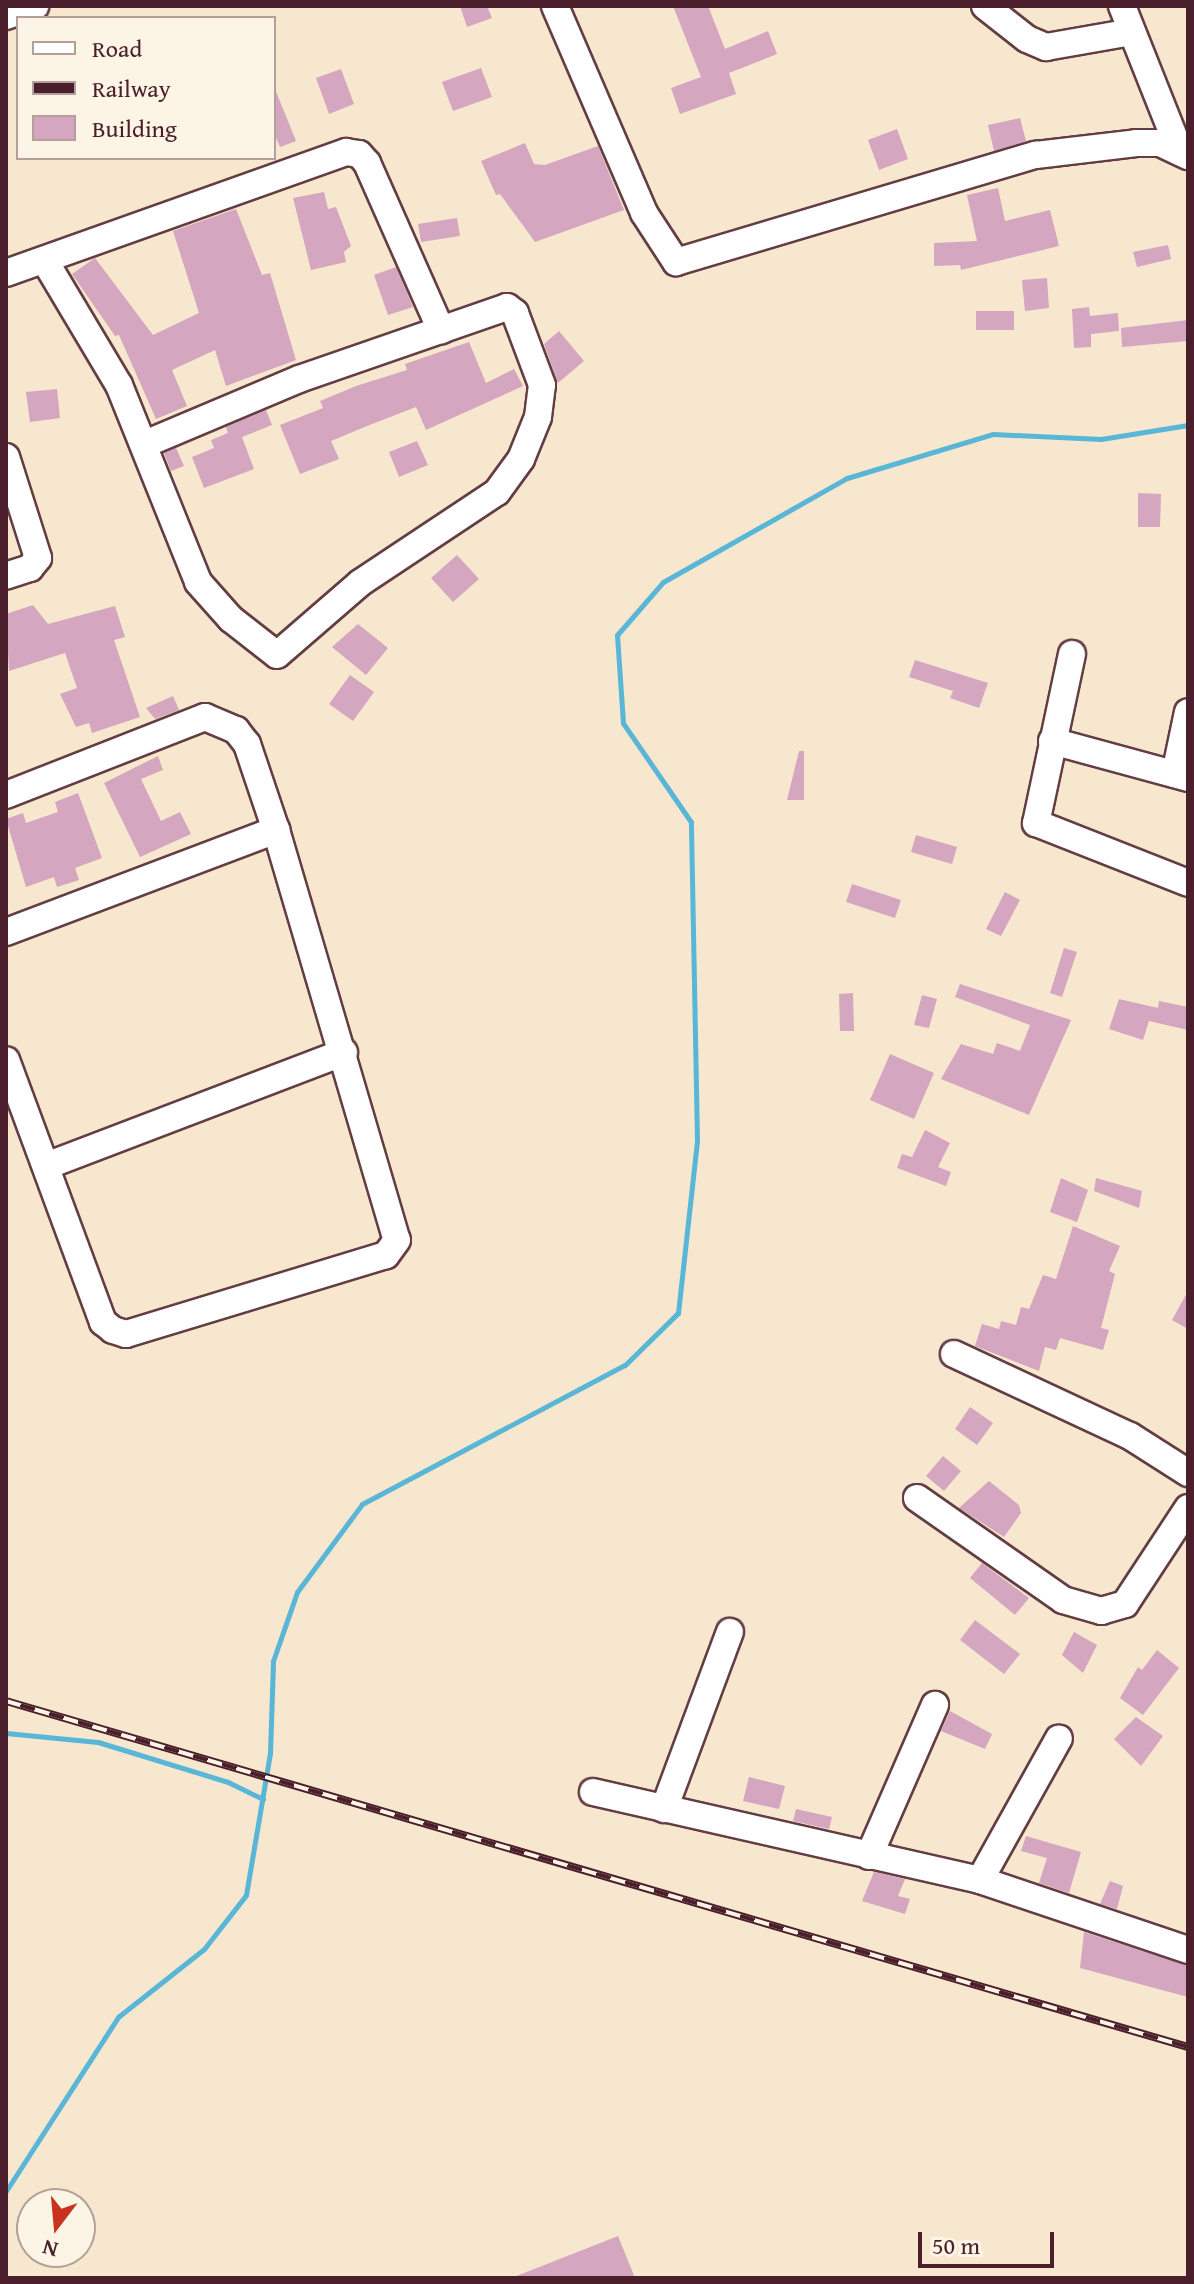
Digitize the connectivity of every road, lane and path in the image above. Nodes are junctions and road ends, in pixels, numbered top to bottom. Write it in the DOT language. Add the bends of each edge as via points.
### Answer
graph roads {
  1 [pos="35,6"];
  2 [pos="555,6"];
  3 [pos="985,6"];
  4 [pos="1122,6"];
  5 [pos="6,16"];
  6 [pos="1132,32"];
  7 [pos="1184,154"];
  8 [pos="45,261"];
  9 [pos="6,273"];
  10 [pos="441,330"];
  11 [pos="145,444"];
  12 [pos="6,457"];
  13 [pos="6,576"];
  14 [pos="1072,654"];
  15 [pos="1188,712"];
  16 [pos="1052,741"];
  17 [pos="1182,776"];
  18 [pos="6,795"];
  19 [pos="276,830"];
  20 [pos="1188,883"];
  21 [pos="6,932"];
  22 [pos="344,1052"];
  23 [pos="6,1060"];
  24 [pos="46,1166"];
  25 [pos="954,1354"];
  26 [pos="1188,1473"];
  27 [pos="917,1498"];
  28 [pos="1188,1508"];
  29 [pos="730,1632"];
  30 [pos="935,1705"];
  31 [pos="1059,1738"];
  32 [pos="593,1792"];
  33 [pos="664,1809"];
  34 [pos="869,1856"];
  35 [pos="980,1880"];
  36 [pos="1188,1950"];
  1 -- 5 [label="street"];
  2 -- 7 [label="street" via="644,213 676,262 1036,155 1136,143 1160,143"];
  3 -- 6 [label="street" via="1046,47"];
  4 -- 6 [label="street"];
  6 -- 7 [label="street"];
  8 -- 9 [label="street"];
  8 -- 10 [label="street" via="346,152 359,154"];
  8 -- 11 [label="street" via="85,323"];
  10 -- 11 [label="street" via="299,379"];
  10 -- 11 [label="street" via="507,307 515,313 542,385 538,417 521,459 497,492 360,583 284,654 270,654 198,582"];
  12 -- 13 [label="street" via="38,558 30,568"];
  14 -- 16 [label="street"];
  15 -- 17 [label="street"];
  16 -- 17 [label="street"];
  16 -- 20 [label="street" via="1036,823"];
  18 -- 19 [label="street" via="205,717 236,730 247,744"];
  19 -- 21 [label="street"];
  19 -- 22 [label="street"];
  22 -- 24 [label="street"];
  22 -- 24 [label="street" via="397,1240 386,1255 126,1334 103,1322"];
  23 -- 24 [label="street"];
  25 -- 26 [label="street" via="1130,1436"];
  27 -- 28 [label="street" via="1063,1600 1101,1611 1125,1604"];
  29 -- 33 [label="street"];
  30 -- 34 [label="street"];
  31 -- 35 [label="street"];
  32 -- 33 [label="street"];
  33 -- 34 [label="street"];
  34 -- 35 [label="street"];
  35 -- 36 [label="street"];
}
